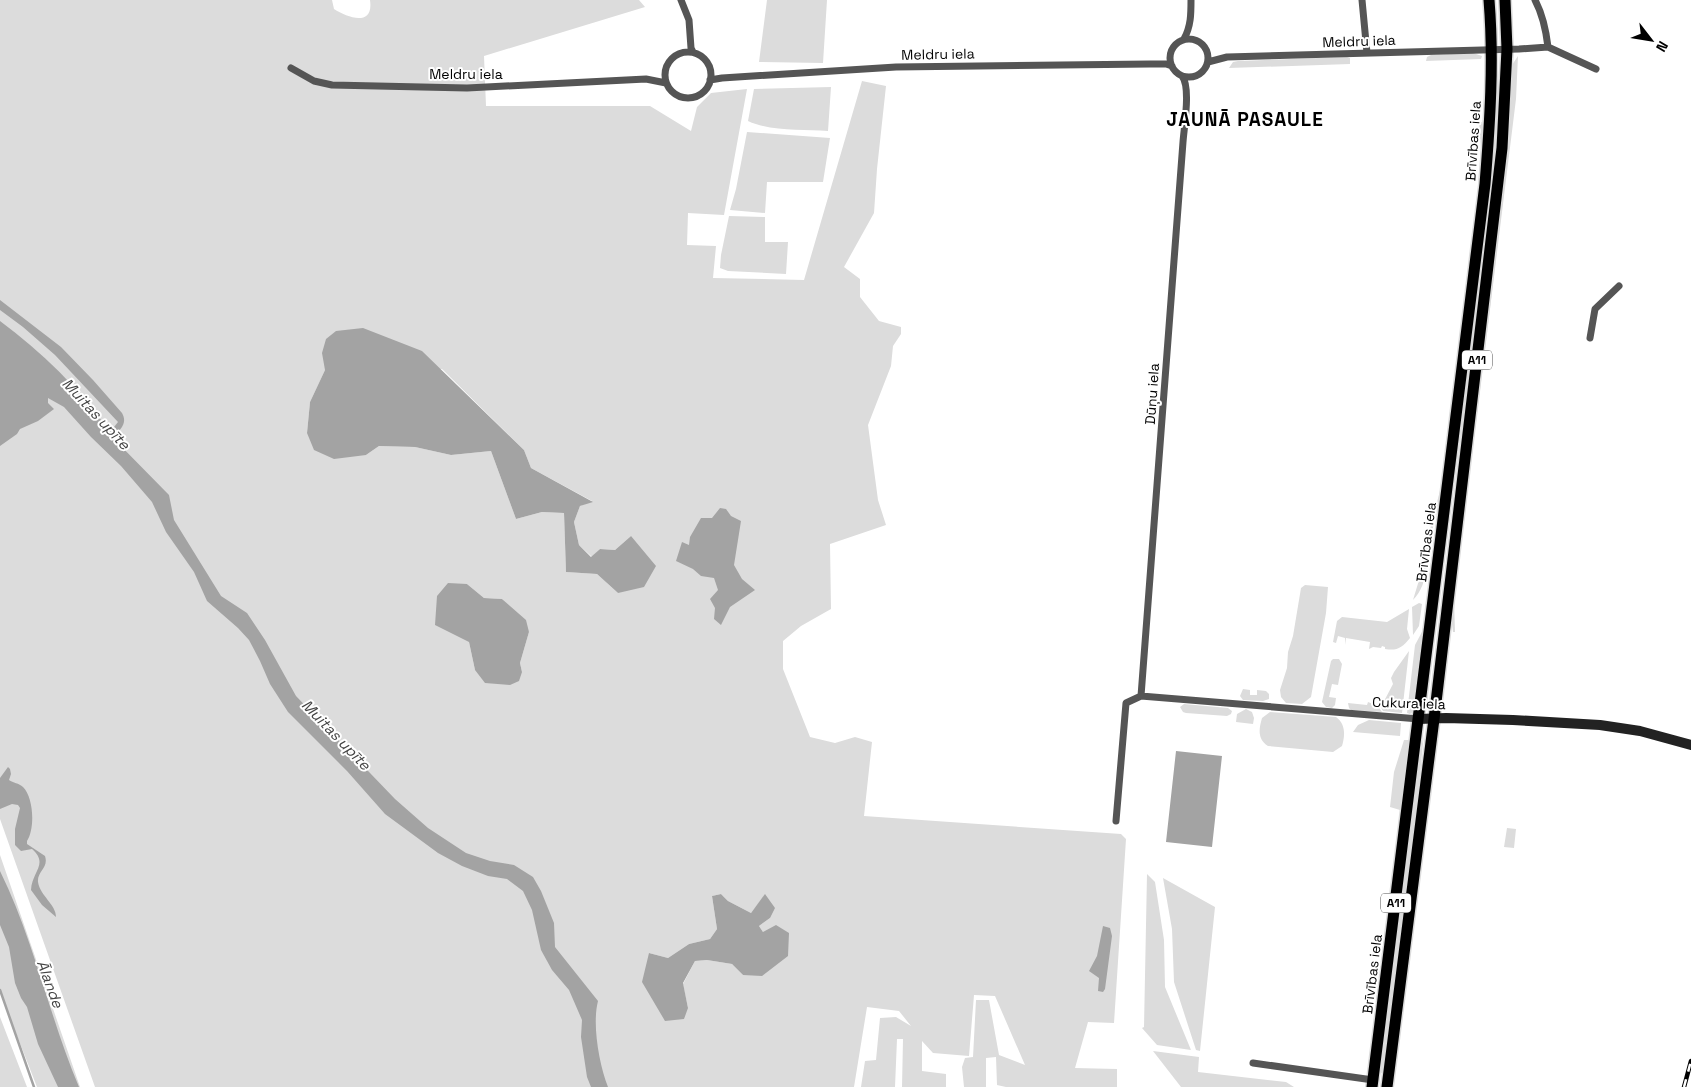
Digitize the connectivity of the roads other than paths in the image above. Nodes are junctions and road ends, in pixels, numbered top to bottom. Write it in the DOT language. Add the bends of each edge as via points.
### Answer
graph roads {
  1 [pos="681,0"];
  2 [pos="1191,0"];
  3 [pos="1362,0"];
  4 [pos="1489,0"];
  5 [pos="1505,0"];
  6 [pos="1535,0"];
  7 [pos="1191,20"];
  8 [pos="689,33"];
  9 [pos="1184,39"];
  10 [pos="1199,41"];
  11 [pos="1548,46"];
  12 [pos="1492,48"];
  13 [pos="1507,49"];
  14 [pos="1207,50"];
  15 [pos="683,52"];
  16 [pos="693,52"];
  17 [pos="1367,53"];
  18 [pos="1170,54"];
  19 [pos="1226,57"];
  20 [pos="1208,62"];
  21 [pos="1150,64"];
  22 [pos="1172,66"];
  23 [pos="291,68"];
  24 [pos="1596,69"];
  25 [pos="711,70"];
  26 [pos="664,73"];
  27 [pos="1182,76"];
  28 [pos="1195,76"];
  29 [pos="727,78"];
  30 [pos="646,79"];
  31 [pos="710,80"];
  32 [pos="666,83"];
  33 [pos="1186,95"];
  34 [pos="1619,286"];
  35 [pos="1590,338"];
  36 [pos="1141,696"];
  37 [pos="1419,719"];
  38 [pos="1434,719"];
  39 [pos="1691,745"];
  40 [pos="1116,821"];
  41 [pos="1253,1062"];
  42 [pos="1373,1084"];
  43 [pos="1387,1087"];
  1 -- 8 [label="street" via="689,20"];
  2 -- 7 [label="street"];
  3 -- 17 [label="street"];
  4 -- 12 [label="highway, Brīvības iela / A11"];
  5 -- 13 [label="highway, Brīvības iela / A11"];
  6 -- 11 [label="street"];
  7 -- 9 [label="street"];
  7 -- 10 [label="street"];
  8 -- 15 [label="street"];
  8 -- 16 [label="street"];
  9 -- 10 [label="street"];
  9 -- 18 [label="street, Meldru iela" via="1174,45"];
  10 -- 14 [label="street, Meldru iela"];
  11 -- 13 [label="street, Meldru iela"];
  11 -- 24 [label="street"];
  12 -- 13 [label="street, Meldru iela"];
  12 -- 17 [label="street, Meldru iela"];
  12 -- 37 [label="highway, Brīvības iela / A11" via="1486,184"];
  13 -- 38 [label="highway, Brīvības iela / A11" via="1502,148"];
  14 -- 19 [label="street, Meldru iela"];
  14 -- 20 [label="street"];
  15 -- 16 [label="street"];
  15 -- 26 [label="street" via="670,59"];
  16 -- 25 [label="street" via="703,57"];
  17 -- 19 [label="street, Meldru iela"];
  18 -- 21 [label="street, Meldru iela"];
  18 -- 22 [label="street"];
  19 -- 20 [label="street, Meldru iela"];
  20 -- 28 [label="street" via="1204,70"];
  21 -- 22 [label="street, Meldru iela"];
  21 -- 29 [label="street, Meldru iela" via="896,67"];
  22 -- 27 [label="street"];
  23 -- 30 [label="street, Meldru iela" via="314,81 332,84 467,88"];
  25 -- 29 [label="street"];
  25 -- 31 [label="street"];
  26 -- 30 [label="street"];
  26 -- 32 [label="street"];
  27 -- 28 [label="street"];
  27 -- 33 [label="street, Dūņu iela"];
  28 -- 33 [label="street, Dūņu iela"];
  29 -- 31 [label="street, Meldru iela"];
  30 -- 32 [label="street"];
  31 -- 32 [label="street" via="705,91 692,98 677,96"];
  33 -- 36 [label="street, Dūņu iela"];
  34 -- 35 [label="street" via="1594,308"];
  36 -- 37 [label="street, Cukura iela"];
  36 -- 40 [label="street, Cukura iela" via="1126,703"];
  37 -- 38 [label="main road, Cukura iela"];
  37 -- 42 [label="highway, Brīvības iela / A11"];
  38 -- 39 [label="main road, Cukura iela" via="1600,725"];
  38 -- 43 [label="highway, Brīvības iela / A11"];
  41 -- 42 [label="street"];
}
